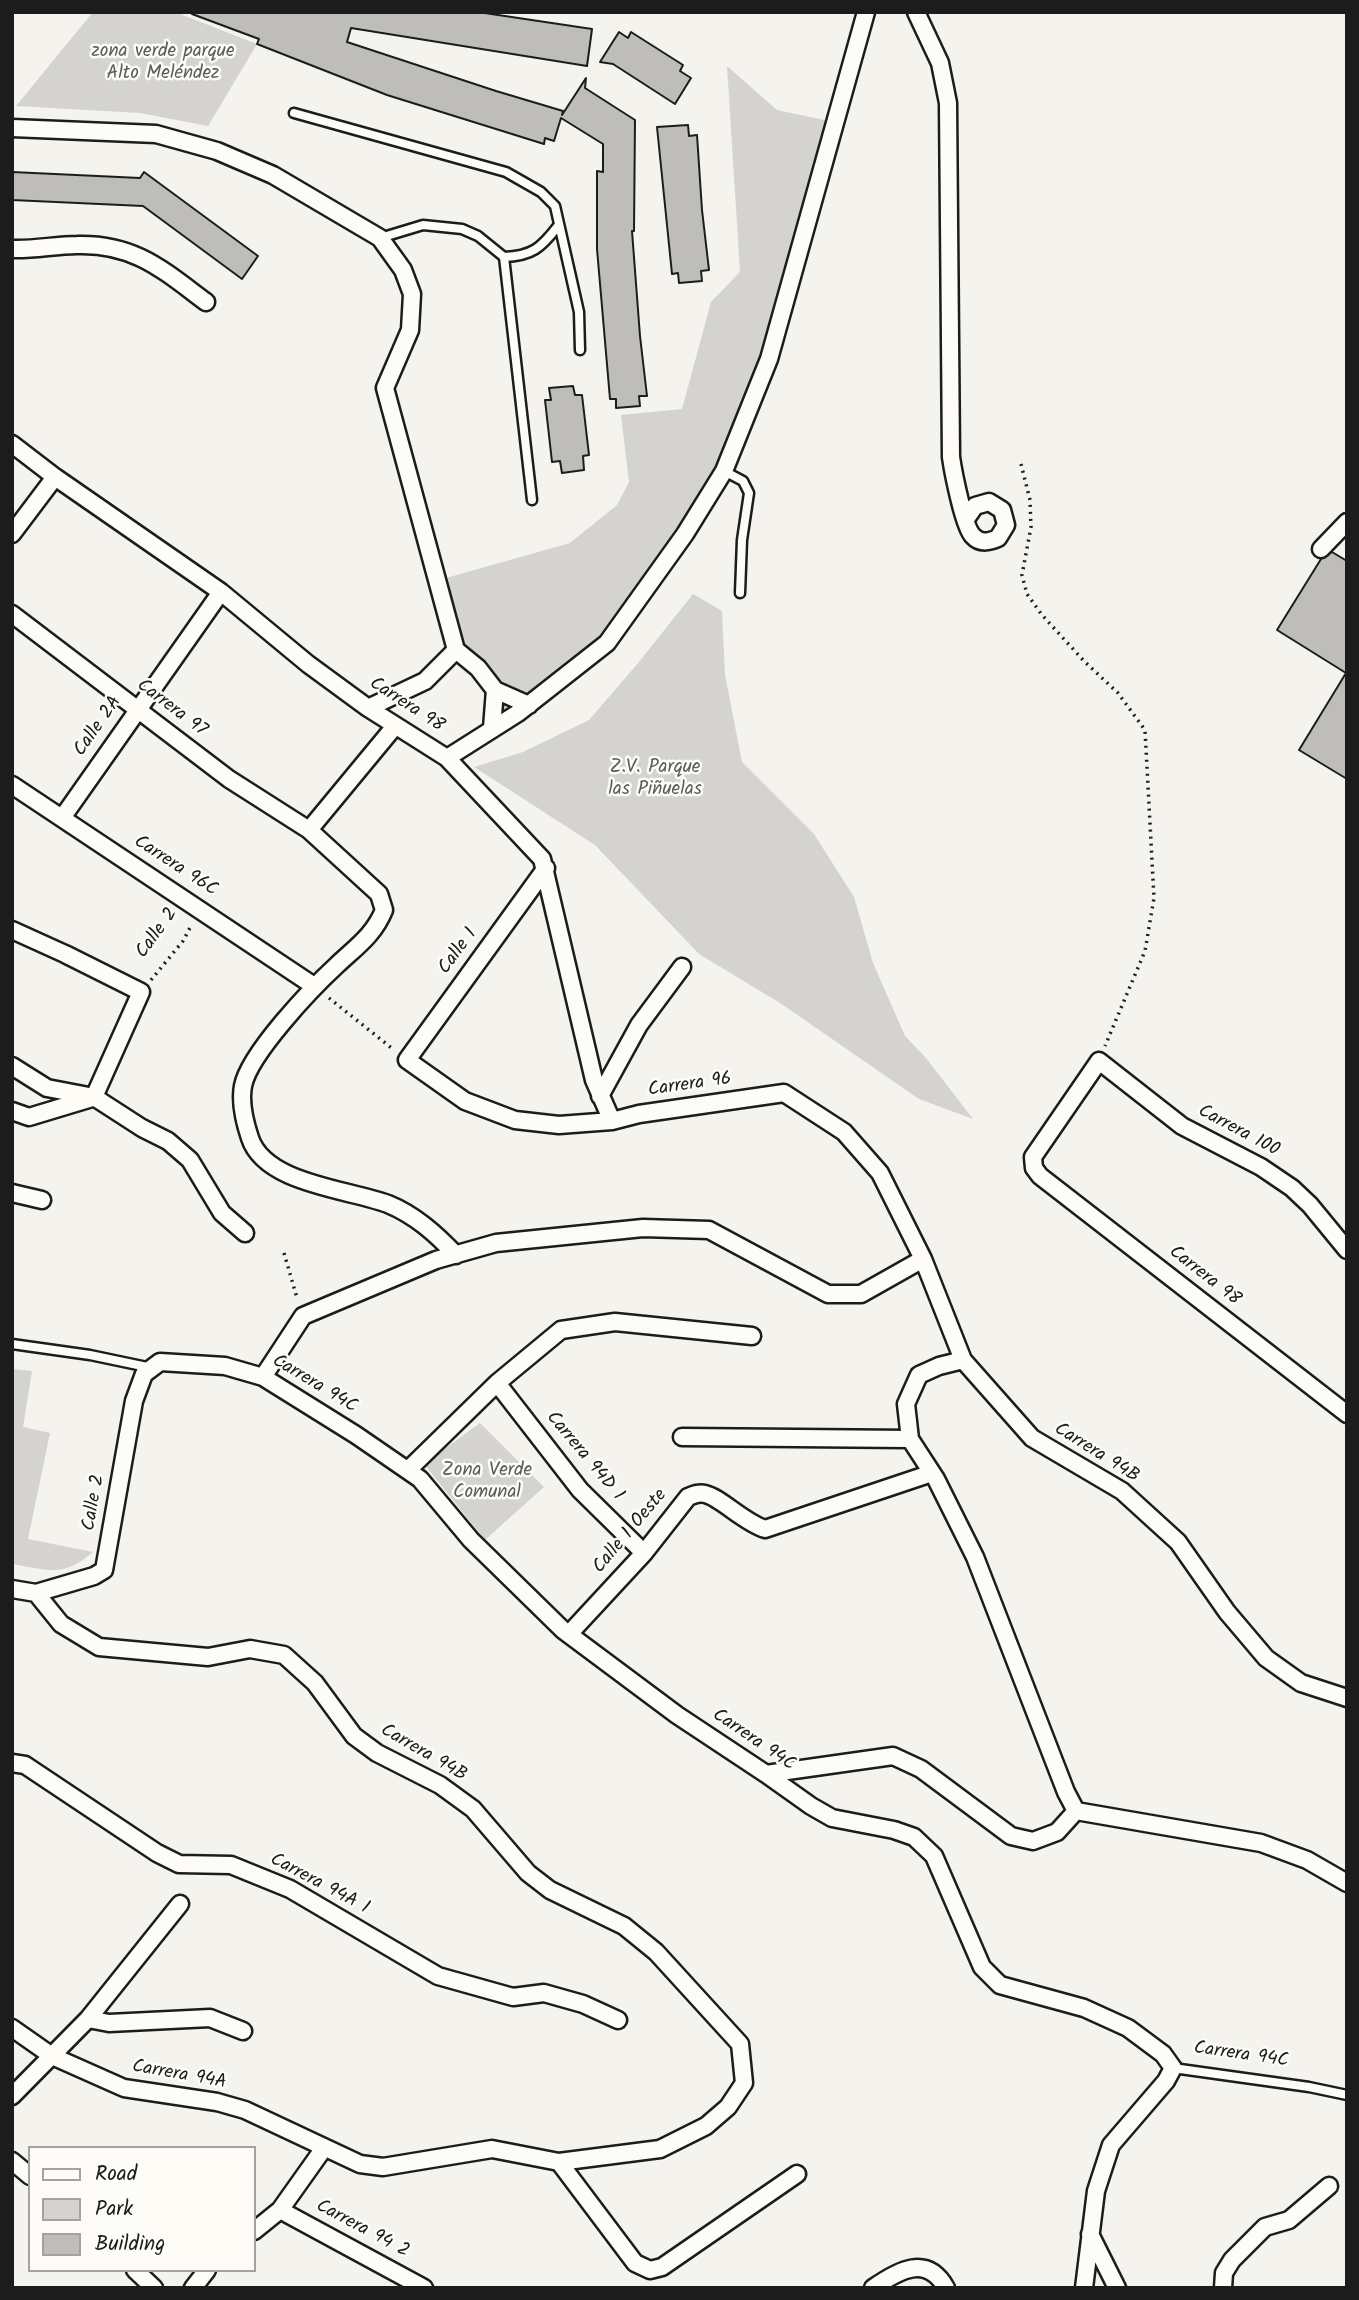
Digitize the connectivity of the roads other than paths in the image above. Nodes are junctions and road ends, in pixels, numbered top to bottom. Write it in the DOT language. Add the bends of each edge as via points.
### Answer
graph roads {
  1 [pos="866,12"];
  2 [pos="916,12"];
  3 [pos="294,113"];
  4 [pos="12,128"];
  5 [pos="558,226"];
  6 [pos="380,238"];
  7 [pos="12,248"];
  8 [pos="504,257"];
  9 [pos="206,302"];
  10 [pos="580,350"];
  11 [pos="12,444"];
  12 [pos="724,471"];
  13 [pos="55,477"];
  14 [pos="532,500"];
  15 [pos="967,519"];
  16 [pos="1347,522"];
  17 [pos="12,534"];
  18 [pos="1321,549"];
  19 [pos="221,592"];
  20 [pos="740,593"];
  21 [pos="12,614"];
  22 [pos="456,650"];
  23 [pos="495,690"];
  24 [pos="529,705"];
  25 [pos="368,708"];
  26 [pos="137,709"];
  27 [pos="395,726"];
  28 [pos="492,728"];
  29 [pos="447,758"];
  30 [pos="12,785"];
  31 [pos="62,818"];
  32 [pos="309,830"];
  33 [pos="546,868"];
  34 [pos="12,930"];
  35 [pos="682,967"];
  36 [pos="314,986"];
  37 [pos="407,1060"];
  38 [pos="1099,1061"];
  39 [pos="12,1066"];
  40 [pos="600,1096"];
  41 [pos="94,1097"];
  42 [pos="12,1111"];
  43 [pos="612,1121"];
  44 [pos="12,1193"];
  45 [pos="42,1200"];
  46 [pos="245,1233"];
  47 [pos="1347,1250"];
  48 [pos="456,1255"];
  49 [pos="923,1259"];
  50 [pos="752,1336"];
  51 [pos="12,1344"];
  52 [pos="963,1360"];
  53 [pos="148,1371"];
  54 [pos="263,1377"];
  55 [pos="497,1383"];
  56 [pos="1347,1414"];
  57 [pos="681,1437"];
  58 [pos="910,1439"];
  59 [pos="408,1470"];
  60 [pos="932,1473"];
  61 [pos="644,1553"];
  62 [pos="12,1589"];
  63 [pos="36,1593"];
  64 [pos="569,1634"];
  65 [pos="1347,1698"];
  66 [pos="12,1763"];
  67 [pos="766,1773"];
  68 [pos="1076,1811"];
  69 [pos="1347,1883"];
  70 [pos="180,1904"];
  71 [pos="88,2018"];
  72 [pos="618,2020"];
  73 [pos="12,2028"];
  74 [pos="243,2031"];
  75 [pos="52,2056"];
  76 [pos="1173,2068"];
  77 [pos="12,2095"];
  78 [pos="1347,2095"];
  79 [pos="324,2148"];
  80 [pos="12,2161"];
  81 [pos="559,2162"];
  82 [pos="28,2174"];
  83 [pos="797,2174"];
  84 [pos="1329,2186"];
  85 [pos="280,2210"];
  86 [pos="256,2229"];
  87 [pos="1090,2234"];
  88 [pos="137,2272"];
  89 [pos="205,2272"];
  90 [pos="880,2286"];
  91 [pos="154,2288"];
  92 [pos="193,2288"];
  93 [pos="424,2288"];
  94 [pos="946,2288"];
  95 [pos="1084,2288"];
  96 [pos="1117,2288"];
  97 [pos="1223,2288"];
  1 -- 12 [label="street" via="768,359"];
  2 -- 15 [label="street" via="940,64 948,103 951,457"];
  3 -- 5 [label="lane" via="506,172 541,192 555,206"];
  4 -- 6 [label="street" via="156,134 217,150 273,175"];
  5 -- 8 [label="lane" via="534,251"];
  5 -- 10 [label="lane" via="579,312"];
  6 -- 8 [label="lane" via="424,225 462,229"];
  6 -- 22 [label="street" via="403,270 412,294 410,330 385,388"];
  7 -- 9 [label="street" via="80,245 133,252"];
  8 -- 14 [label="lane"];
  11 -- 13 [label="street, Carrera 98"];
  12 -- 20 [label="lane" via="743,481 749,493"];
  12 -- 24 [label="street" via="607,643"];
  13 -- 17 [label="street"];
  13 -- 19 [label="street, Carrera 98"];
  16 -- 18 [label="street"];
  19 -- 25 [label="street, Carrera 98"];
  19 -- 26 [label="street, Calle 2A"];
  21 -- 26 [label="street, Carrera 97"];
  22 -- 23 [label="street"];
  22 -- 25 [label="street" via="425,681"];
  23 -- 24 [label="street"];
  23 -- 28 [label="street"];
  24 -- 28 [label="street"];
  25 -- 27 [label="street, Carrera 98"];
  26 -- 31 [label="street, Calle 2A"];
  26 -- 32 [label="street, Carrera 97" via="229,779"];
  27 -- 29 [label="street, Carrera 98"];
  27 -- 32 [label="street"];
  28 -- 29 [label="street"];
  29 -- 33 [label="street, Carrera 98"];
  30 -- 31 [label="street, Carrera 96C"];
  31 -- 36 [label="street, Carrera 96C"];
  32 -- 36 [label="street, Carrera 97" via="379,894 384,910 377,928"];
  33 -- 37 [label="street, Calle 1"];
  33 -- 40 [label="street, Carrera 98"];
  34 -- 41 [label="street" via="141,992"];
  35 -- 40 [label="street" via="639,1025"];
  36 -- 48 [label="street, Carrera 97" via="254,1059 243,1086 244,1121 254,1149 274,1168 390,1205 429,1227"];
  37 -- 43 [label="street, Carrera 96" via="465,1101 515,1120 559,1125"];
  38 -- 47 [label="street, Carrera 100" via="1189,1131 1292,1188"];
  38 -- 56 [label="street, Carrera 98" via="1036,1151 1032,1163 1037,1173"];
  39 -- 41 [label="street" via="47,1088"];
  40 -- 43 [label="street, Carrera 98"];
  41 -- 42 [label="street" via="29,1117"];
  41 -- 46 [label="street" via="168,1141 190,1160 222,1213"];
  43 -- 49 [label="street, Carrera 96" via="784,1093 844,1132 880,1172"];
  44 -- 45 [label="street"];
  48 -- 49 [label="street" via="496,1243 643,1228 709,1230 828,1294 861,1294"];
  48 -- 54 [label="street" via="303,1316"];
  49 -- 52 [label="street, Carrera 96"];
  50 -- 55 [label="street" via="615,1322 561,1330"];
  51 -- 53 [label="lane" via="90,1355"];
  52 -- 58 [label="street" via="919,1375 906,1404"];
  52 -- 65 [label="street, Carrera 94B" via="1032,1438 1122,1491 1178,1542 1266,1658 1301,1683"];
  53 -- 54 [label="street, Carrera 94C" via="160,1362 225,1366"];
  53 -- 63 [label="street, Calle 2" via="134,1401 104,1570"];
  54 -- 59 [label="street, Carrera 94C"];
  55 -- 59 [label="street"];
  55 -- 61 [label="street, Carrera 94D 1" via="580,1490"];
  57 -- 58 [label="street"];
  58 -- 60 [label="street"];
  59 -- 64 [label="street, Carrera 94C" via="471,1541"];
  60 -- 61 [label="street, Calle 1 Oeste" via="765,1529 707,1494 696,1493"];
  60 -- 68 [label="street" via="975,1557"];
  61 -- 64 [label="street, Calle 1 Oeste"];
  62 -- 63 [label="street"];
  63 -- 81 [label="street, Carrera 94B" via="61,1624 99,1647 208,1657 250,1649 284,1655 315,1683 354,1736 377,1753 440,1784 473,1809 528,1873 550,1890 624,1926 656,1952 740,2044 744,2083 729,2107 706,2126 660,2150"];
  64 -- 67 [label="street, Carrera 94C" via="677,1715"];
  66 -- 72 [label="street, Carrera 94A 1" via="25,1765 157,1853 179,1864 231,1865 290,1889 438,1976 513,1997 544,1993"];
  67 -- 68 [label="street" via="892,1756 921,1769 1011,1836 1033,1841 1057,1832"];
  67 -- 76 [label="street, Carrera 94C" via="832,1818 914,1837 934,1856 982,1967 1000,1985 1084,2008 1128,2028 1163,2054"];
  68 -- 69 [label="street" via="1261,1843 1307,1860"];
  70 -- 71 [label="street"];
  71 -- 74 [label="street" via="109,2023 210,2018"];
  71 -- 75 [label="street"];
  73 -- 75 [label="street, Carrera 94A"];
  75 -- 77 [label="street"];
  75 -- 79 [label="street, Carrera 94A" via="124,2088 245,2110"];
  76 -- 78 [label="lane, Carrera 94C"];
  76 -- 87 [label="street" via="1111,2145 1096,2191"];
  79 -- 81 [label="street, Carrera 94A" via="360,2164 383,2167 492,2149"];
  79 -- 85 [label="street"];
  80 -- 82 [label="street"];
  81 -- 83 [label="street" via="635,2263 650,2270 662,2267"];
  84 -- 97 [label="street" via="1289,2220 1265,2227 1232,2260 1224,2273"];
  85 -- 86 [label="street"];
  85 -- 93 [label="street, Carrera 94 2"];
  87 -- 95 [label="street"];
  87 -- 96 [label="street"];
  88 -- 91 [label="street"];
  89 -- 92 [label="street"];
  90 -- 94 [label="street" via="899,2272 923,2267 936,2272"];
}
